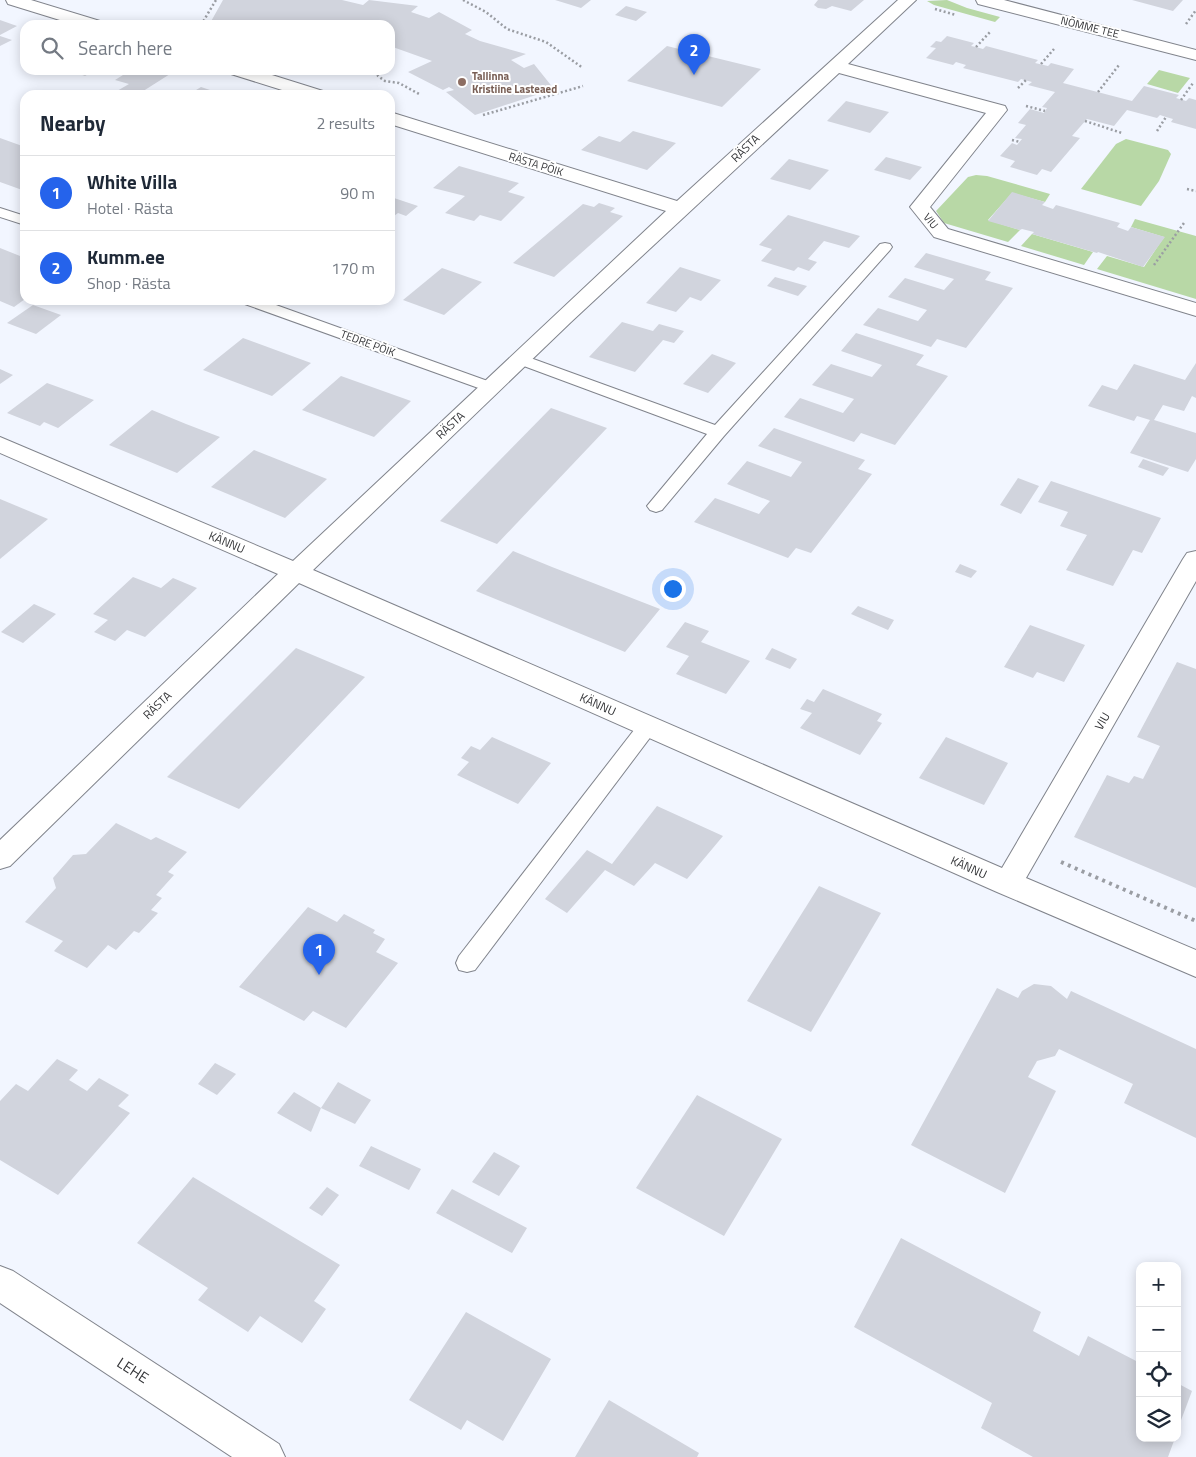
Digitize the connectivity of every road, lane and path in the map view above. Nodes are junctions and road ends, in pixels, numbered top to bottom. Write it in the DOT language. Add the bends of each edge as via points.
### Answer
graph roads {
  1 [pos="14,0"];
  2 [pos="216,0"];
  3 [pos="463,0"];
  4 [pos="908,0"];
  5 [pos="984,0"];
  6 [pos="78,20"];
  7 [pos="205,20"];
  8 [pos="996,26"];
  9 [pos="976,47"];
  10 [pos="1054,49"];
  11 [pos="1196,55"];
  12 [pos="1041,64"];
  13 [pos="1120,65"];
  14 [pos="834,66"];
  15 [pos="583,68"];
  16 [pos="253,75"];
  17 [pos="378,75"];
  18 [pos="1196,78"];
  19 [pos="1026,80"];
  20 [pos="583,86"];
  21 [pos="1018,88"];
  22 [pos="301,90"];
  23 [pos="1098,92"];
  24 [pos="425,97"];
  25 [pos="1181,100"];
  26 [pos="1026,106"];
  27 [pos="1045,110"];
  28 [pos="477,117"];
  29 [pos="1166,117"];
  30 [pos="395,120"];
  31 [pos="1085,121"];
  32 [pos="1157,131"];
  33 [pos="1122,133"];
  34 [pos="1187,188"];
  35 [pos="1196,191"];
  36 [pos="681,209"];
  37 [pos="0,212"];
  38 [pos="20,219"];
  39 [pos="1184,223"];
  40 [pos="885,247"];
  41 [pos="1135,291"];
  42 [pos="261,305"];
  43 [pos="1196,310"];
  44 [pos="519,359"];
  45 [pos="490,387"];
  46 [pos="718,432"];
  47 [pos="0,444"];
  48 [pos="656,506"];
  49 [pos="1196,559"];
  50 [pos="295,571"];
  51 [pos="648,726"];
  52 [pos="1028,848"];
  53 [pos="0,858"];
  54 [pos="1008,884"];
  55 [pos="1196,920"];
  56 [pos="467,963"];
  57 [pos="1196,964"];
  58 [pos="0,1283"];
  59 [pos="266,1457"];
  1 -- 6 [label="street"];
  2 -- 7 [label="path"];
  3 -- 15 [label="path" via="507,28 546,42"];
  4 -- 14 [label="street, RÄSTA"];
  5 -- 11 [label="street, NÕMME TEE"];
  8 -- 9 [label="path"];
  10 -- 12 [label="path"];
  13 -- 23 [label="path"];
  14 -- 36 [label="street, RÄSTA"];
  14 -- 41 [label="street, VIU" via="998,110 920,207 941,233"];
  16 -- 22 [label="street"];
  17 -- 24 [label="path"];
  18 -- 25 [label="path"];
  19 -- 21 [label="path"];
  20 -- 28 [label="path"];
  26 -- 27 [label="path"];
  29 -- 32 [label="path"];
  30 -- 36 [label="street, RÄSTA PÕIK"];
  31 -- 33 [label="path"];
  34 -- 35 [label="path"];
  36 -- 44 [label="street, RÄSTA"];
  37 -- 38 [label="lane"];
  39 -- 41 [label="path"];
  40 -- 46 [label="lane"];
  41 -- 43 [label="street, VIU"];
  42 -- 45 [label="lane, TEDRE PÕIK"];
  44 -- 45 [label="street, RÄSTA"];
  44 -- 46 [label="lane"];
  45 -- 50 [label="street, RÄSTA"];
  46 -- 48 [label="lane"];
  47 -- 50 [label="street, KÄNNU"];
  49 -- 52 [label="street, VIU"];
  50 -- 51 [label="street, KÄNNU"];
  50 -- 53 [label="street, RÄSTA"];
  51 -- 54 [label="street, KÄNNU"];
  51 -- 56 [label="lane"];
  52 -- 54 [label="street, VIU"];
  52 -- 55 [label="path"];
  54 -- 57 [label="street, KÄNNU"];
  58 -- 59 [label="street, LEHE"];
}
